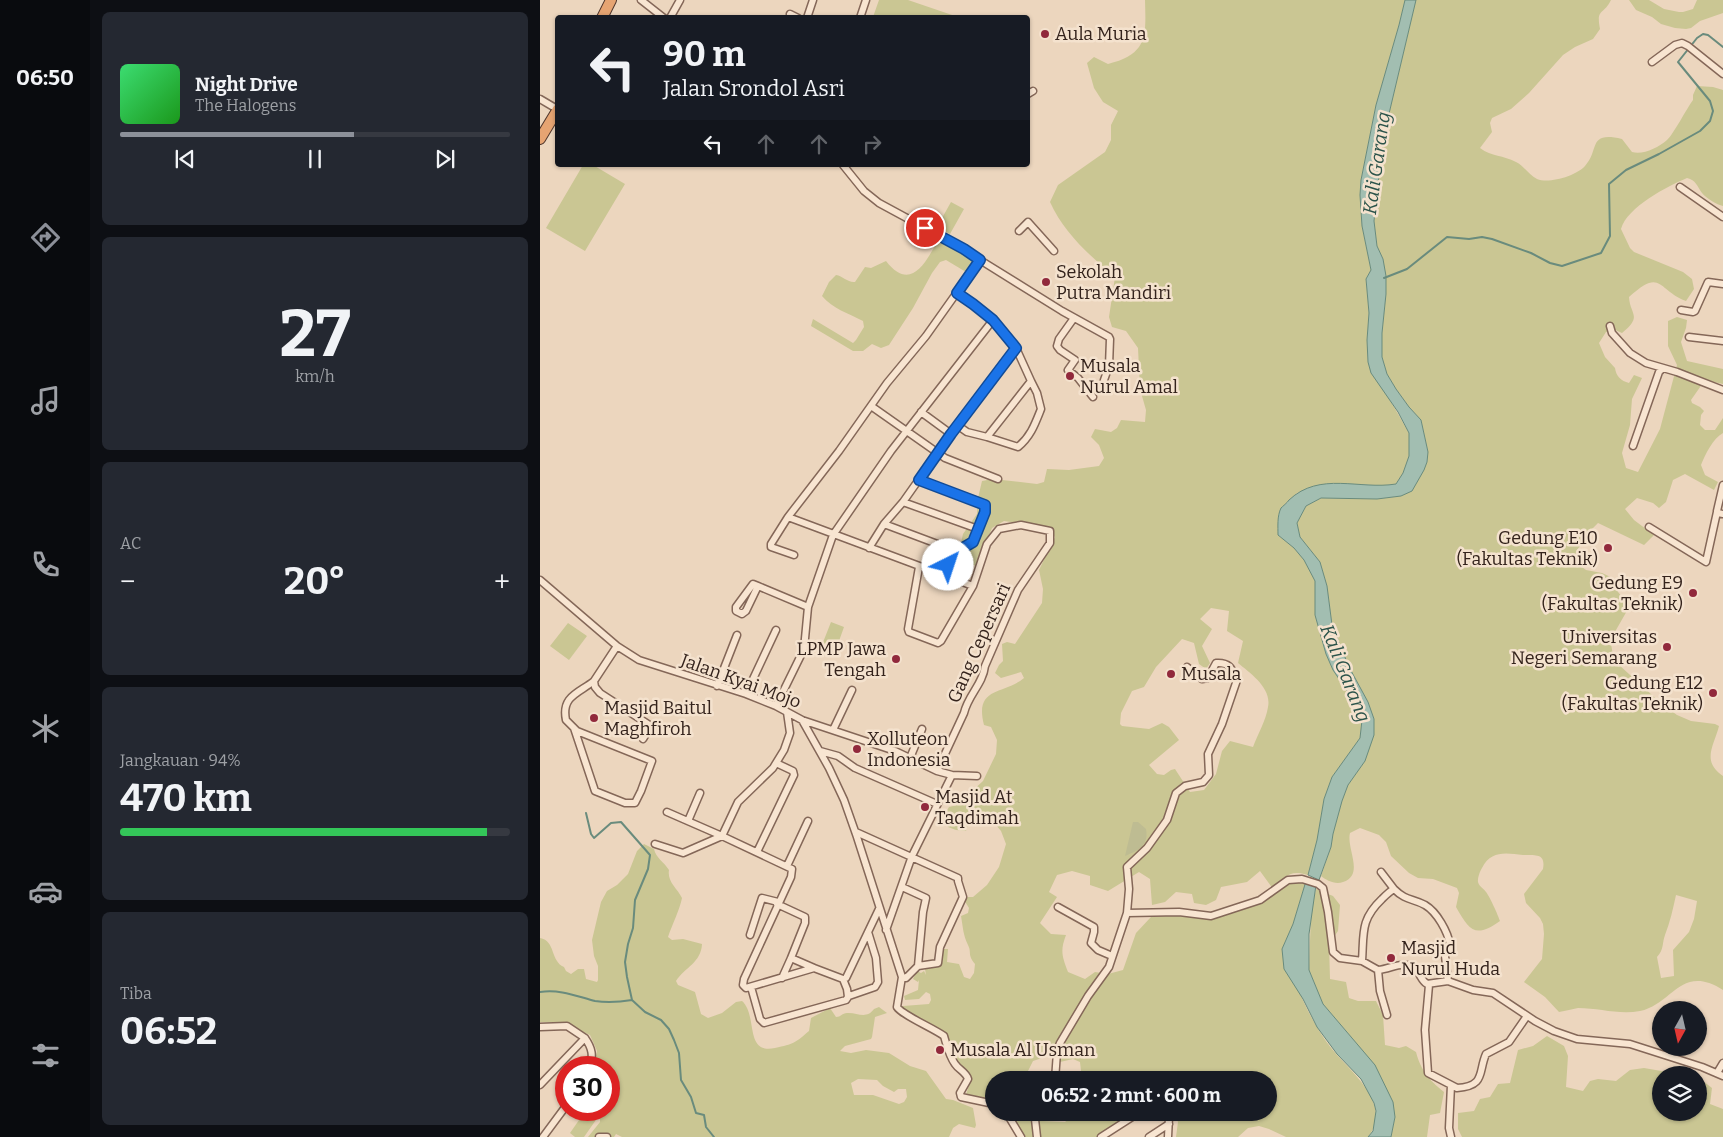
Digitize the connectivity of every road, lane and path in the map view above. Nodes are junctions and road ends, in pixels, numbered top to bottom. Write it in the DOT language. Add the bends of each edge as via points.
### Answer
graph roads {
  1 [pos="611,0"];
  2 [pos="641,0"];
  3 [pos="680,0"];
  4 [pos="813,0"];
  5 [pos="865,0"];
  6 [pos="604,15"];
  7 [pos="660,15"];
  8 [pos="672,15"];
  9 [pos="808,15"];
  10 [pos="861,15"];
  11 [pos="1652,62"];
  12 [pos="1723,74"];
  13 [pos="540,99"];
  14 [pos="555,107"];
  15 [pos="555,114"];
  16 [pos="540,139"];
  17 [pos="845,167"];
  18 [pos="1680,187"];
  19 [pos="1723,217"];
  20 [pos="1019,231"];
  21 [pos="1054,252"];
  22 [pos="980,260"];
  23 [pos="1723,284"];
  24 [pos="957,293"];
  25 [pos="1681,310"];
  26 [pos="1074,318"];
  27 [pos="993,320"];
  28 [pos="1610,326"];
  29 [pos="1689,337"];
  30 [pos="1723,341"];
  31 [pos="1016,348"];
  32 [pos="1663,368"];
  33 [pos="1104,380"];
  34 [pos="1031,382"];
  35 [pos="1723,390"];
  36 [pos="1093,397"];
  37 [pos="871,406"];
  38 [pos="921,412"];
  39 [pos="958,425"];
  40 [pos="906,432"];
  41 [pos="951,434"];
  42 [pos="987,438"];
  43 [pos="1633,446"];
  44 [pos="937,453"];
  45 [pos="998,479"];
  46 [pos="919,480"];
  47 [pos="1723,485"];
  48 [pos="903,502"];
  49 [pos="1720,513"];
  50 [pos="788,517"];
  51 [pos="884,524"];
  52 [pos="1649,527"];
  53 [pos="978,529"];
  54 [pos="833,534"];
  55 [pos="869,548"];
  56 [pos="956,552"];
  57 [pos="794,555"];
  58 [pos="919,567"];
  59 [pos="943,576"];
  60 [pos="540,580"];
  61 [pos="758,586"];
  62 [pos="973,586"];
  63 [pos="808,607"];
  64 [pos="776,630"];
  65 [pos="737,635"];
  66 [pos="617,646"];
  67 [pos="1187,668"];
  68 [pos="594,680"];
  69 [pos="717,686"];
  70 [pos="852,690"];
  71 [pos="746,694"];
  72 [pos="776,706"];
  73 [pos="787,712"];
  74 [pos="802,720"];
  75 [pos="574,728"];
  76 [pos="922,728"];
  77 [pos="833,730"];
  78 [pos="643,739"];
  79 [pos="820,751"];
  80 [pos="910,758"];
  81 [pos="776,763"];
  82 [pos="937,771"];
  83 [pos="952,775"];
  84 [pos="976,776"];
  85 [pos="700,793"];
  86 [pos="936,804"];
  87 [pos="667,812"];
  88 [pos="688,821"];
  89 [pos="808,821"];
  90 [pos="856,832"];
  91 [pos="722,836"];
  92 [pos="654,844"];
  93 [pos="757,852"];
  94 [pos="912,856"];
  95 [pos="787,866"];
  96 [pos="1381,872"];
  97 [pos="902,887"];
  98 [pos="1394,889"];
  99 [pos="778,903"];
  100 [pos="1058,907"];
  101 [pos="880,909"];
  102 [pos="1127,913"];
  103 [pos="886,930"];
  104 [pos="868,932"];
  105 [pos="750,935"];
  106 [pos="1112,956"];
  107 [pos="791,958"];
  108 [pos="1362,961"];
  109 [pos="918,966"];
  110 [pos="814,968"];
  111 [pos="1378,970"];
  112 [pos="902,977"];
  113 [pos="782,978"];
  114 [pos="843,979"];
  115 [pos="1448,981"];
  116 [pos="1430,984"];
  117 [pos="751,987"];
  118 [pos="849,996"];
  119 [pos="1387,1015"];
  120 [pos="1527,1016"];
  121 [pos="540,1027"];
  122 [pos="585,1038"];
  123 [pos="591,1056"];
  124 [pos="1723,1063"];
  125 [pos="1056,1071"];
  126 [pos="1720,1074"];
  127 [pos="540,1085"];
  128 [pos="1451,1086"];
  129 [pos="985,1102"];
  130 [pos="555,1121"];
  131 [pos="1011,1121"];
  132 [pos="1035,1121"];
  133 [pos="1126,1121"];
  134 [pos="1169,1121"];
  135 [pos="1169,1124"];
  136 [pos="543,1137"];
  137 [pos="599,1137"];
  138 [pos="607,1137"];
  139 [pos="1021,1137"];
  140 [pos="1037,1137"];
  141 [pos="1101,1137"];
  142 [pos="1149,1137"];
  143 [pos="1168,1137"];
  144 [pos="1451,1137"];
  1 -- 6 [label="highway"];
  2 -- 7 [label="street"];
  3 -- 8 [label="street"];
  4 -- 9 [label="street"];
  5 -- 10 [label="street"];
  11 -- 12 [label="street" via="1682,43"];
  13 -- 14 [label="street"];
  15 -- 16 [label="highway"];
  17 -- 22 [label="street" via="864,191 879,203"];
  18 -- 19 [label="street"];
  20 -- 21 [label="street" via="1028,222"];
  22 -- 24 [label="street"];
  22 -- 26 [label="street"];
  23 -- 25 [label="street" via="1708,282 1696,311"];
  24 -- 27 [label="street"];
  24 -- 37 [label="street"];
  26 -- 33 [label="street" via="1110,339 1110,366"];
  26 -- 36 [label="street" via="1057,346 1074,360 1068,370"];
  27 -- 31 [label="street"];
  27 -- 38 [label="street"];
  28 -- 32 [label="street" via="1612,333 1630,352 1646,363"];
  29 -- 30 [label="street"];
  31 -- 34 [label="street"];
  31 -- 39 [label="street"];
  32 -- 35 [label="street"];
  32 -- 43 [label="street"];
  34 -- 42 [label="street"];
  34 -- 42 [label="street" via="1041,409 1031,432 1018,447"];
  37 -- 40 [label="street"];
  37 -- 50 [label="street"];
  38 -- 40 [label="street"];
  38 -- 41 [label="street"];
  39 -- 41 [label="street"];
  39 -- 42 [label="street"];
  40 -- 44 [label="street"];
  40 -- 54 [label="street"];
  41 -- 44 [label="street"];
  44 -- 45 [label="street"];
  44 -- 46 [label="street"];
  46 -- 48 [label="street"];
  46 -- 53 [label="street" via="985,505"];
  47 -- 49 [label="street"];
  48 -- 51 [label="street"];
  48 -- 53 [label="street"];
  49 -- 52 [label="street" via="1706,562"];
  50 -- 54 [label="street"];
  50 -- 57 [label="street" via="770,546"];
  51 -- 55 [label="street"];
  51 -- 56 [label="street"];
  53 -- 56 [label="street" via="972,543"];
  54 -- 55 [label="street"];
  54 -- 63 [label="street"];
  55 -- 58 [label="street"];
  56 -- 59 [label="street"];
  58 -- 59 [label="street"];
  58 -- 62 [label="street" via="908,629 936,642 941,641"];
  59 -- 62 [label="street"];
  60 -- 66 [label="street, Jalan Kyai Mojo"];
  61 -- 63 [label="street"];
  62 -- 82 [label="street, Gang Cepersari" via="987,544 1000,528 1021,525 1050,531 1050,543 1018,590 984,675 966,705"];
  63 -- 72 [label="street" via="804,649"];
  64 -- 71 [label="street"];
  65 -- 69 [label="street"];
  66 -- 68 [label="street"];
  66 -- 69 [label="street, Jalan Kyai Mojo" via="639,660"];
  67 -- 102 [label="street" via="1202,678 1208,678 1216,663 1228,664 1236,686 1208,754 1210,772 1207,778 1176,793 1167,820 1148,848 1127,867"];
  68 -- 75 [label="street" via="566,702 566,718"];
  68 -- 78 [label="street" via="600,693 651,726"];
  69 -- 71 [label="street, Jalan Kyai Mojo"];
  70 -- 77 [label="street"];
  71 -- 72 [label="street, Jalan Kyai Mojo"];
  72 -- 73 [label="street, Jalan Kyai Mojo"];
  73 -- 74 [label="street, Jalan Kyai Mojo"];
  73 -- 81 [label="street" via="789,736"];
  74 -- 77 [label="street, Jalan Kyai Mojo"];
  74 -- 79 [label="street"];
  75 -- 75 [label="street" via="652,761 635,803 625,803 595,791"];
  76 -- 80 [label="street"];
  77 -- 80 [label="street, Jalan Kyai Mojo"];
  79 -- 86 [label="street" via="838,756 855,768"];
  79 -- 90 [label="street"];
  80 -- 82 [label="street, Jalan Kyai Mojo"];
  81 -- 91 [label="street" via="738,802"];
  81 -- 93 [label="street" via="793,771 794,775"];
  82 -- 83 [label="street, Jalan Kyai Mojo"];
  83 -- 84 [label="street, Jalan Kyai Mojo"];
  83 -- 86 [label="street"];
  85 -- 88 [label="street"];
  86 -- 94 [label="street"];
  87 -- 88 [label="street"];
  88 -- 91 [label="street"];
  89 -- 95 [label="street"];
  90 -- 94 [label="street"];
  90 -- 101 [label="street"];
  91 -- 92 [label="street" via="683,854"];
  91 -- 93 [label="street"];
  93 -- 95 [label="street"];
  94 -- 97 [label="street"];
  94 -- 109 [label="street" via="958,878 963,897 940,947 938,963"];
  95 -- 99 [label="street" via="792,869 792,874"];
  96 -- 98 [label="street"];
  97 -- 103 [label="street"];
  97 -- 109 [label="street" via="926,898"];
  98 -- 108 [label="street" via="1368,915"];
  98 -- 115 [label="street" via="1402,897 1426,906 1441,923 1450,945 1445,956"];
  99 -- 105 [label="street" via="762,898"];
  99 -- 107 [label="street" via="806,918"];
  99 -- 117 [label="street" via="744,978 745,987"];
  100 -- 106 [label="street" via="1094,927 1091,941 1094,947"];
  101 -- 103 [label="street"];
  101 -- 104 [label="street"];
  102 -- 106 [label="street"];
  102 -- 108 [label="street" via="1179,912 1211,916 1259,900 1288,880 1302,879 1323,888 1333,952 1340,958"];
  103 -- 112 [label="street"];
  104 -- 114 [label="street"];
  104 -- 118 [label="street" via="876,958 878,982 875,987"];
  106 -- 125 [label="street" via="1108,968 1060,1043"];
  107 -- 110 [label="street"];
  107 -- 113 [label="street"];
  108 -- 111 [label="street"];
  109 -- 112 [label="street" via="906,978"];
  110 -- 113 [label="street"];
  110 -- 114 [label="street"];
  111 -- 116 [label="street" via="1406,964"];
  111 -- 119 [label="street"];
  112 -- 129 [label="street" via="897,1007 944,1036 950,1056 967,1075 960,1097"];
  113 -- 117 [label="street"];
  114 -- 118 [label="street"];
  115 -- 116 [label="street"];
  115 -- 120 [label="street" via="1493,993"];
  116 -- 128 [label="street" via="1425,1030 1428,1072"];
  117 -- 118 [label="street" via="764,1023 846,1000"];
  120 -- 126 [label="street" via="1577,1039 1630,1044"];
  120 -- 128 [label="street" via="1509,1042 1486,1054 1481,1075 1475,1083 1459,1088"];
  121 -- 122 [label="street" via="567,1026"];
  122 -- 123 [label="street" via="591,1047"];
  122 -- 127 [label="street"];
  124 -- 126 [label="street"];
  128 -- 144 [label="street"];
  130 -- 136 [label="street"];
  131 -- 139 [label="street"];
  132 -- 140 [label="street"];
  133 -- 141 [label="street"];
  134 -- 135 [label="street"];
  135 -- 142 [label="street"];
  135 -- 143 [label="street"];
  137 -- 138 [label="street"];
}
